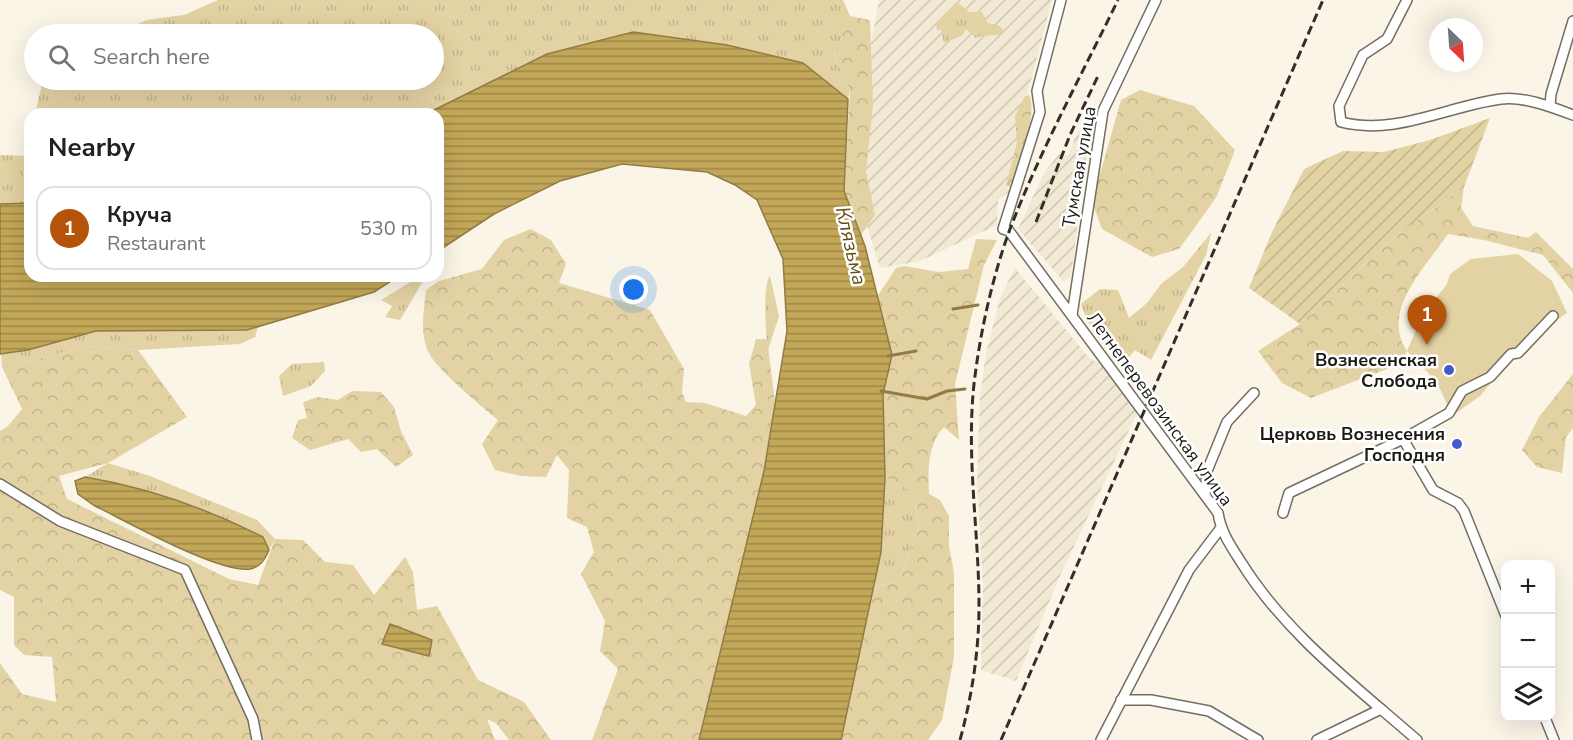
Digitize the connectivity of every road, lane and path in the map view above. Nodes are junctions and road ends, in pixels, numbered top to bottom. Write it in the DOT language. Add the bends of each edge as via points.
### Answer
graph roads {
  1 [pos="1061,0"];
  2 [pos="1156,0"];
  3 [pos="1407,0"];
  4 [pos="1573,21"];
  5 [pos="1550,106"];
  6 [pos="1573,115"];
  7 [pos="1072,315"];
  8 [pos="1553,316"];
  9 [pos="1254,393"];
  10 [pos="1403,439"];
  11 [pos="0,484"];
  12 [pos="1204,495"];
  13 [pos="1283,513"];
  14 [pos="1220,530"];
  15 [pos="1505,614"];
  16 [pos="1121,700"];
  17 [pos="1381,709"];
  18 [pos="1547,722"];
  19 [pos="257,740"];
  20 [pos="1101,740"];
  21 [pos="1258,740"];
  22 [pos="1317,740"];
  23 [pos="1417,740"];
  24 [pos="1554,740"];
  1 -- 7 [label="street, Летнеперевозинская улица" via="1036,91 1040,112 1003,229 1009,231"];
  2 -- 7 [label="street, Тумская улица" via="1103,111"];
  3 -- 5 [label="street" via="1387,39 1363,55 1339,106 1341,122 1386,125 1502,99"];
  4 -- 5 [label="street"];
  5 -- 6 [label="street"];
  7 -- 12 [label="street, Летнеперевозинская улица"];
  8 -- 10 [label="street" via="1490,377 1462,391 1449,413"];
  9 -- 12 [label="street" via="1227,422 1207,471"];
  10 -- 13 [label="street" via="1289,493"];
  10 -- 15 [label="street" via="1433,490 1458,503 1464,511"];
  11 -- 19 [label="street" via="60,521 185,570 253,718"];
  12 -- 14 [label="street, Летнеперевозинская улица" via="1218,513"];
  14 -- 16 [label="street" via="1189,570"];
  14 -- 17 [label="street, Летнеперевозинская улица" via="1277,614"];
  16 -- 20 [label="street"];
  16 -- 21 [label="street" via="1151,700 1209,711"];
  17 -- 22 [label="street"];
  17 -- 23 [label="street, Летнеперевозинская улица"];
  18 -- 24 [label="street"];
}
